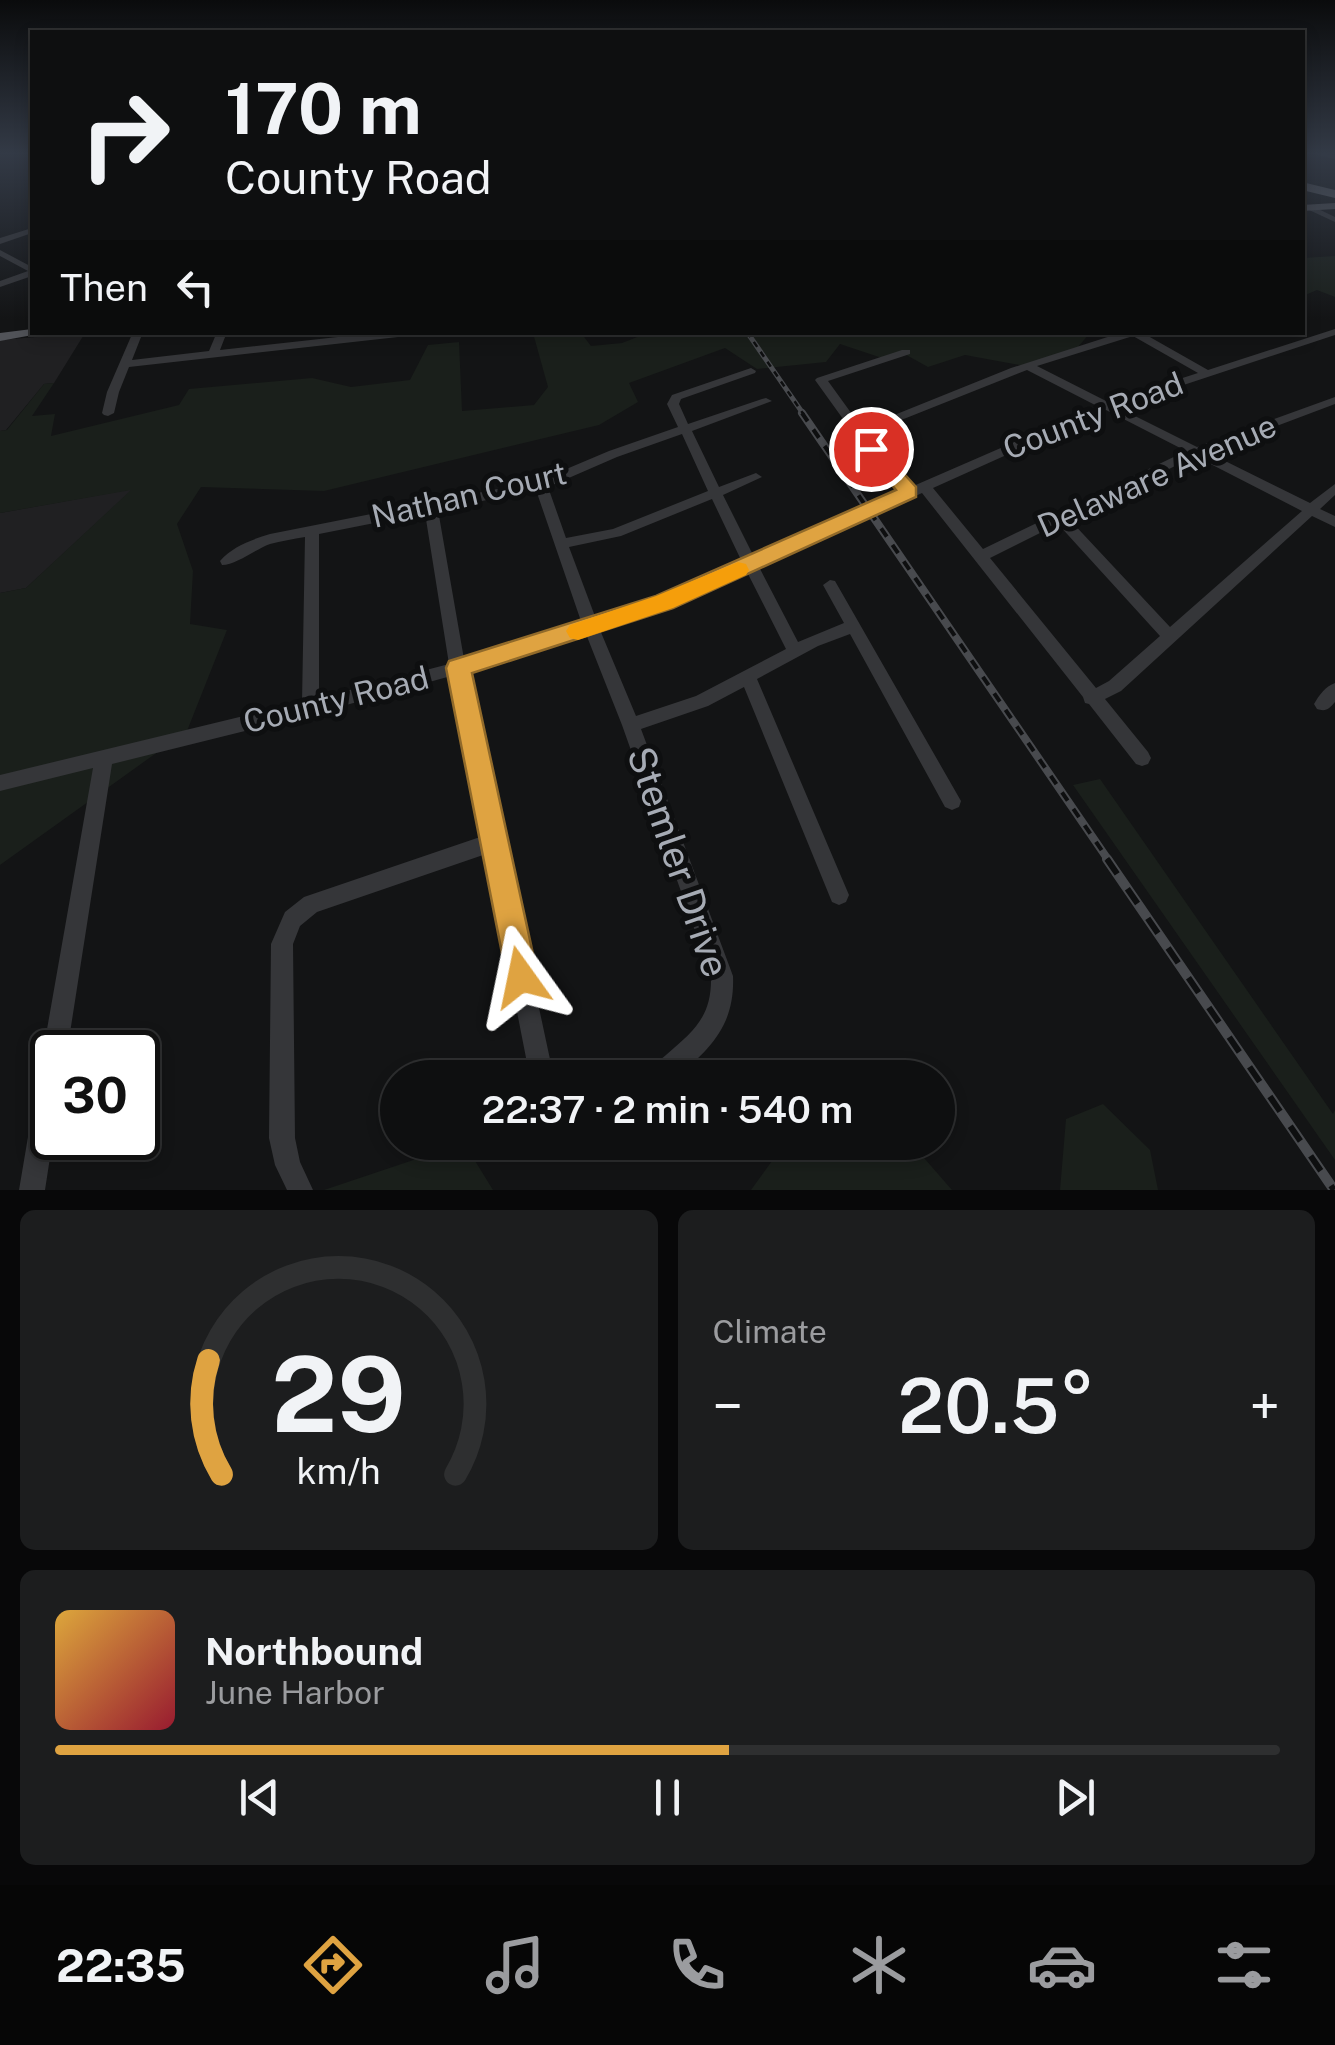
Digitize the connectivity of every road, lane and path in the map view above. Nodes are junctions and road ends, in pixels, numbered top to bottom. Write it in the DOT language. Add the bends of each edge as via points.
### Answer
graph roads {
  1 [pos="1306,208"];
  2 [pos="1335,220"];
  3 [pos="30,231"];
  4 [pos="0,241"];
  5 [pos="0,252"];
  6 [pos="30,270"];
  7 [pos="30,272"];
  8 [pos="0,284"];
  9 [pos="1335,332"];
  10 [pos="30,334"];
  11 [pos="137,335"];
  12 [pos="221,335"];
  13 [pos="388,335"];
  14 [pos="1128,335"];
  15 [pos="1138,335"];
  16 [pos="0,337"];
  17 [pos="906,352"];
  18 [pos="214,354"];
  19 [pos="124,364"];
  20 [pos="1028,366"];
  21 [pos="751,371"];
  22 [pos="1206,373"];
  23 [pos="1335,400"];
  24 [pos="766,401"];
  25 [pos="1105,406"];
  26 [pos="108,414"];
  27 [pos="686,430"];
  28 [pos="859,432"];
  29 [pos="1194,452"];
  30 [pos="756,477"];
  31 [pos="541,485"];
  32 [pos="1335,488"];
  33 [pos="916,489"];
  34 [pos="715,491"];
  35 [pos="431,508"];
  36 [pos="1311,510"];
  37 [pos="1060,518"];
  38 [pos="1335,522"];
  39 [pos="312,531"];
  40 [pos="561,544"];
  41 [pos="980,556"];
  42 [pos="227,561"];
  43 [pos="750,564"];
  44 [pos="830,585"];
  45 [pos="853,626"];
  46 [pos="592,627"];
  47 [pos="1170,637"];
  48 [pos="795,650"];
  49 [pos="458,668"];
  50 [pos="748,677"];
  51 [pos="1091,698"];
  52 [pos="310,708"];
  53 [pos="630,725"];
  54 [pos="104,758"];
  55 [pos="1142,758"];
  56 [pos="0,783"];
  57 [pos="952,801"];
  58 [pos="494,842"];
  59 [pos="839,894"];
  60 [pos="59,1030"];
  61 [pos="538,1060"];
  62 [pos="677,1060"];
  63 [pos="37,1160"];
  64 [pos="32,1190"];
  65 [pos="300,1190"];
  1 -- 2 [label="street"];
  3 -- 4 [label="street"];
  5 -- 6 [label="street"];
  7 -- 8 [label="street"];
  9 -- 22 [label="street, County Road"];
  10 -- 16 [label="main road"];
  11 -- 19 [label="street"];
  12 -- 18 [label="street"];
  13 -- 18 [label="street"];
  14 -- 20 [label="street"];
  15 -- 22 [label="street"];
  17 -- 28 [label="street" via="821,379"];
  18 -- 19 [label="street"];
  19 -- 26 [label="street"];
  20 -- 25 [label="street"];
  20 -- 28 [label="street"];
  21 -- 27 [label="street" via="674,398"];
  22 -- 25 [label="street, County Road"];
  23 -- 29 [label="street, Delaware Avenue"];
  24 -- 27 [label="street, Nathan Court"];
  25 -- 29 [label="street"];
  25 -- 33 [label="street, County Road"];
  27 -- 31 [label="street, Nathan Court"];
  27 -- 34 [label="street"];
  28 -- 33 [label="street"];
  29 -- 36 [label="street"];
  29 -- 37 [label="street, Delaware Avenue"];
  30 -- 34 [label="street"];
  31 -- 35 [label="street, Nathan Court"];
  31 -- 40 [label="street, Stemler Drive"];
  32 -- 36 [label="street"];
  33 -- 41 [label="street"];
  33 -- 43 [label="street, County Road"];
  34 -- 40 [label="street" via="616,533"];
  34 -- 43 [label="street"];
  35 -- 39 [label="street, Nathan Court"];
  35 -- 49 [label="street"];
  36 -- 38 [label="street"];
  36 -- 47 [label="street"];
  37 -- 41 [label="street, Delaware Avenue"];
  37 -- 47 [label="street"];
  39 -- 42 [label="street, Nathan Court" via="254,544"];
  39 -- 52 [label="street"];
  40 -- 46 [label="street, Stemler Drive"];
  41 -- 51 [label="street"];
  43 -- 46 [label="street, County Road"];
  43 -- 48 [label="street"];
  44 -- 45 [label="street"];
  45 -- 48 [label="street"];
  45 -- 57 [label="street"];
  46 -- 49 [label="street, County Road"];
  46 -- 53 [label="street, Stemler Drive"];
  47 -- 51 [label="street" via="1116,686"];
  48 -- 50 [label="street"];
  49 -- 52 [label="street, County Road"];
  49 -- 58 [label="street"];
  50 -- 53 [label="street"];
  50 -- 59 [label="street"];
  51 -- 55 [label="street"];
  52 -- 54 [label="street, County Road"];
  53 -- 62 [label="street, Stemler Drive" via="722,976 719,1018"];
  54 -- 56 [label="street, County Road"];
  54 -- 60 [label="street"];
  58 -- 61 [label="street"];
  58 -- 65 [label="street" via="312,904 287,928 282,1138"];
  63 -- 64 [label="street"];
}
